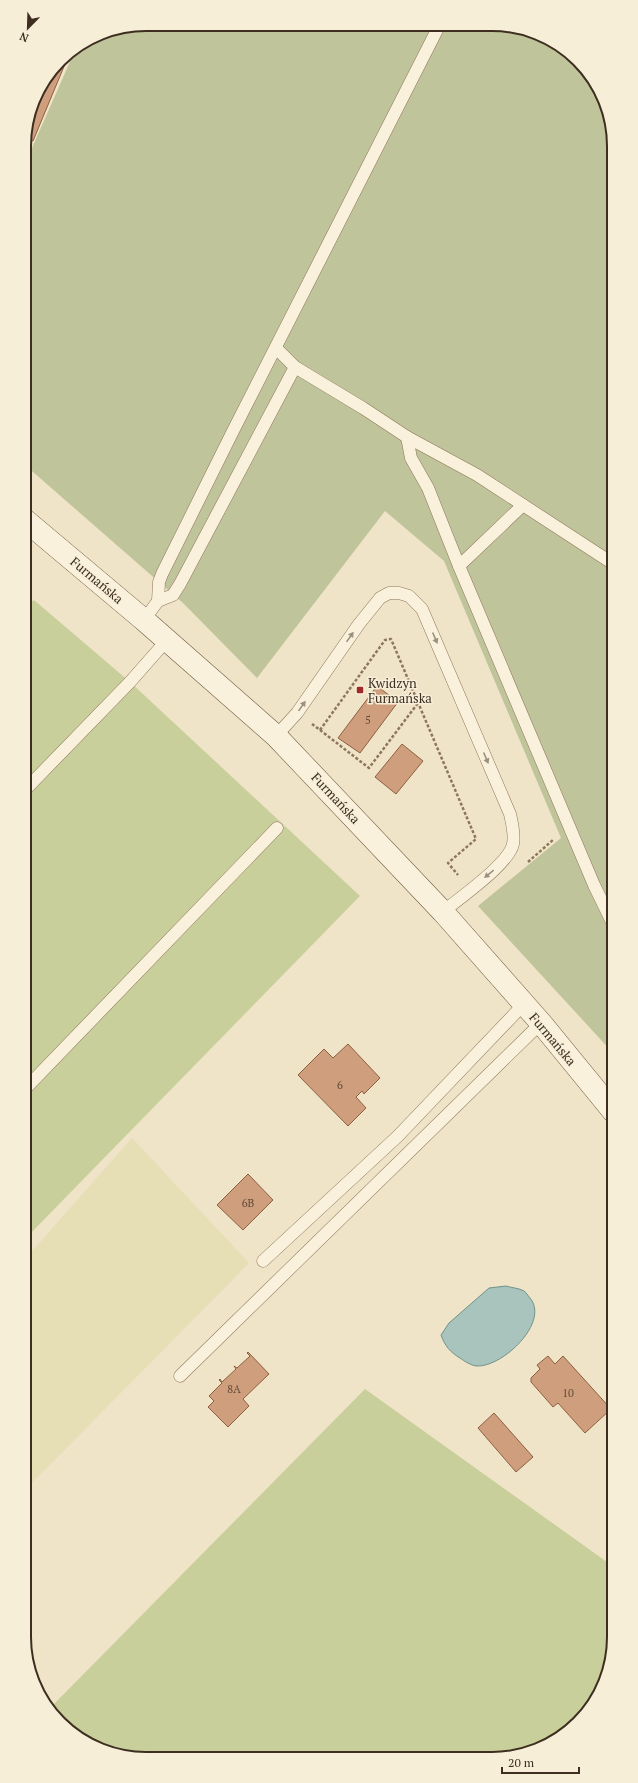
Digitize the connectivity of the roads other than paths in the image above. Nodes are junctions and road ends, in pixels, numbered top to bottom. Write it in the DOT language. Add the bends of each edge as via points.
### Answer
graph roads {
  1 [pos="436,31"];
  2 [pos="276,348"];
  3 [pos="295,367"];
  4 [pos="407,437"];
  5 [pos="523,505"];
  6 [pos="31,525"];
  7 [pos="607,559"];
  8 [pos="459,566"];
  9 [pos="158,601"];
  10 [pos="144,620"];
  11 [pos="167,640"];
  12 [pos="276,736"];
  13 [pos="31,784"];
  14 [pos="277,828"];
  15 [pos="607,910"];
  16 [pos="443,912"];
  17 [pos="524,1004"];
  18 [pos="541,1023"];
  19 [pos="31,1083"];
  20 [pos="607,1104"];
  21 [pos="263,1261"];
  22 [pos="180,1376"];
  1 -- 2 [label="lane"];
  2 -- 3 [label="lane"];
  2 -- 9 [label="lane" via="162,574"];
  3 -- 4 [label="lane"];
  3 -- 9 [label="lane" via="180,584 173,595"];
  4 -- 5 [label="lane" via="477,475"];
  4 -- 8 [label="lane" via="411,458 428,488"];
  5 -- 7 [label="lane"];
  5 -- 8 [label="lane"];
  6 -- 10 [label="street, Furmańska"];
  8 -- 15 [label="lane"];
  9 -- 10 [label="lane"];
  10 -- 11 [label="street, Furmańska"];
  11 -- 12 [label="street, Furmańska"];
  11 -- 13 [label="lane"];
  12 -- 16 [label="street, Furmańska"];
  12 -- 16 [label="lane, one-way" via="296,713 380,598 389,593 399,593 409,596 422,609 510,814 512,827 513,845 510,853 496,868"];
  14 -- 19 [label="lane"];
  16 -- 17 [label="street, Furmańska"];
  17 -- 18 [label="street, Furmańska"];
  17 -- 21 [label="lane" via="398,1136"];
  18 -- 20 [label="street, Furmańska"];
  18 -- 22 [label="lane"];
}
